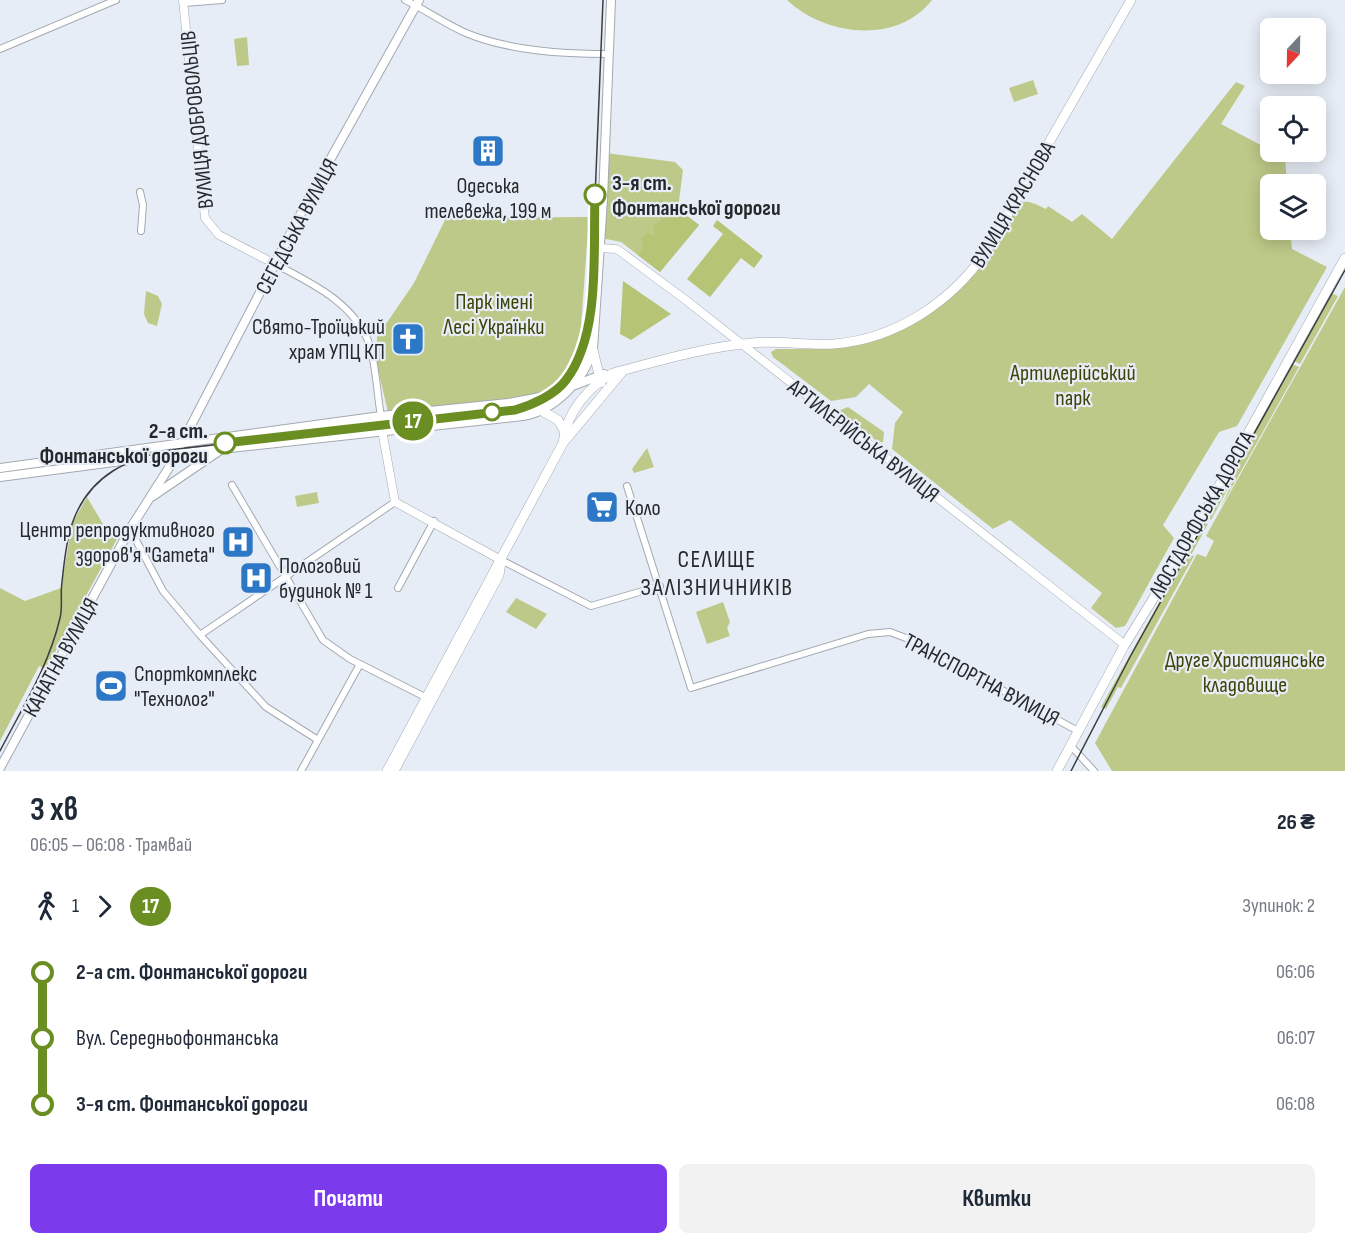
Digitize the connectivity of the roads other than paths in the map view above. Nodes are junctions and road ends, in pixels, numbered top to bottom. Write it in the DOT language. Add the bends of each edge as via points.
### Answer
graph roads {
  1 [pos="116,0"];
  2 [pos="222,0"];
  3 [pos="405,0"];
  4 [pos="611,0"];
  5 [pos="1131,0"];
  6 [pos="184,2"];
  7 [pos="418,3"];
  8 [pos="0,50"];
  9 [pos="609,54"];
  10 [pos="140,192"];
  11 [pos="141,231"];
  12 [pos="598,248"];
  13 [pos="1345,258"];
  14 [pos="275,264"];
  15 [pos="741,344"];
  16 [pos="593,352"];
  17 [pos="623,370"];
  18 [pos="601,377"];
  19 [pos="570,386"];
  20 [pos="598,398"];
  21 [pos="536,399"];
  22 [pos="542,411"];
  23 [pos="381,416"];
  24 [pos="382,430"];
  25 [pos="565,432"];
  26 [pos="180,442"];
  27 [pos="563,443"];
  28 [pos="222,449"];
  29 [pos="175,454"];
  30 [pos="0,468"];
  31 [pos="0,477"];
  32 [pos="232,485"];
  33 [pos="627,486"];
  34 [pos="151,498"];
  35 [pos="395,501"];
  36 [pos="434,521"];
  37 [pos="130,529"];
  38 [pos="501,560"];
  39 [pos="287,578"];
  40 [pos="660,586"];
  41 [pos="398,588"];
  42 [pos="200,635"];
  43 [pos="1125,645"];
  44 [pos="360,664"];
  45 [pos="425,697"];
  46 [pos="1078,730"];
  47 [pos="318,740"];
  48 [pos="1071,746"];
  49 [pos="0,768"];
  50 [pos="301,771"];
  51 [pos="387,771"];
  52 [pos="394,771"];
  53 [pos="1057,771"];
  54 [pos="1094,771"];
  1 -- 8 [label="street"];
  2 -- 6 [label="street"];
  3 -- 7 [label="street"];
  4 -- 9 [label="main road"];
  5 -- 15 [label="main road, ВУЛИЦЯ КРАСНОВА" via="986,252 960,285 923,314 854,342"];
  6 -- 14 [label="street, ВУЛИЦЯ ДОБРОВОЛЬЦІВ" via="205,218 219,235"];
  7 -- 9 [label="street" via="479,38 527,49"];
  7 -- 14 [label="main road, СЕГЕДСЬКА ВУЛИЦЯ"];
  9 -- 12 [label="main road"];
  10 -- 11 [label="street"];
  12 -- 15 [label="street, АРТИЛЕРІЙСЬКА ВУЛИЦЯ" via="621,252"];
  12 -- 16 [label="main road"];
  13 -- 43 [label="main road, ЛЮСТДОРФСЬКА ДОРОГА" via="1184,549"];
  14 -- 23 [label="street" via="332,295 357,324 369,343"];
  14 -- 26 [label="main road, СЕГЕДСЬКА ВУЛИЦЯ"];
  15 -- 17 [label="main road, ВУЛИЦЯ КРАСНОВА"];
  15 -- 43 [label="street, АРТИЛЕРІЙСЬКА ВУЛИЦЯ"];
  16 -- 17 [label="main road" via="608,366"];
  16 -- 18 [label="main road"];
  16 -- 19 [label="main road"];
  17 -- 18 [label="main road, ВУЛИЦЯ КРАСНОВА"];
  17 -- 20 [label="main road"];
  18 -- 19 [label="main road"];
  18 -- 20 [label="main road"];
  18 -- 25 [label="main road, ВУЛИЦЯ КРАСНОВА" via="585,395"];
  19 -- 21 [label="main road"];
  19 -- 22 [label="main road"];
  20 -- 27 [label="main road"];
  21 -- 22 [label="main road" via="543,405"];
  21 -- 23 [label="main road"];
  22 -- 24 [label="main road"];
  22 -- 25 [label="main road" via="558,420"];
  23 -- 26 [label="main road"];
  24 -- 28 [label="main road"];
  24 -- 35 [label="street"];
  25 -- 27 [label="main road, ВУЛИЦЯ КРАСНОВА"];
  26 -- 29 [label="main road, СЕГЕДСЬКА ВУЛИЦЯ"];
  26 -- 30 [label="main road"];
  27 -- 38 [label="main road"];
  28 -- 29 [label="main road"];
  28 -- 34 [label="main road"];
  29 -- 31 [label="main road"];
  29 -- 34 [label="main road, КАНАТНА ВУЛИЦЯ"];
  32 -- 39 [label="street"];
  33 -- 40 [label="street"];
  34 -- 37 [label="main road, КАНАТНА ВУЛИЦЯ"];
  35 -- 36 [label="street"];
  35 -- 39 [label="street"];
  36 -- 38 [label="street"];
  36 -- 41 [label="street"];
  37 -- 42 [label="street" via="163,591"];
  37 -- 49 [label="main road, КАНАТНА ВУЛИЦЯ"];
  38 -- 40 [label="street" via="591,606"];
  38 -- 45 [label="main road"];
  38 -- 52 [label="main road" via="499,575"];
  39 -- 42 [label="street"];
  39 -- 44 [label="street" via="323,640"];
  40 -- 46 [label="street, ТРАНСПОРТНА ВУЛИЦЯ" via="691,688 884,632 906,638"];
  42 -- 47 [label="street" via="266,707"];
  43 -- 46 [label="main road, ЛЮСТДОРФСЬКА ДОРОГА"];
  44 -- 45 [label="street"];
  44 -- 47 [label="street"];
  45 -- 51 [label="main road"];
  46 -- 48 [label="main road, ЛЮСТДОРФСЬКА ДОРОГА"];
  47 -- 50 [label="street"];
  48 -- 53 [label="main road, ЛЮСТДОРФСЬКА ДОРОГА"];
  48 -- 54 [label="street"];
}
